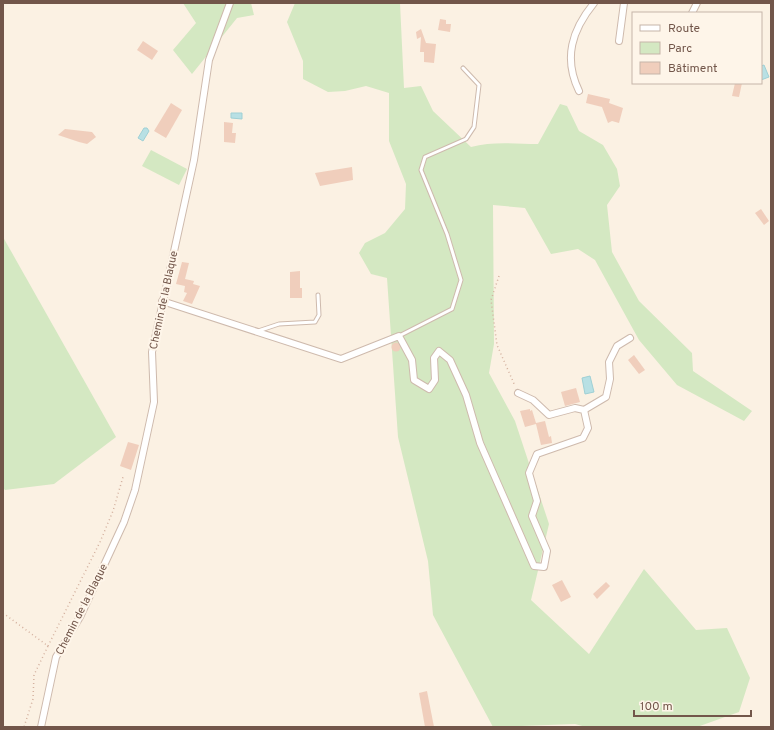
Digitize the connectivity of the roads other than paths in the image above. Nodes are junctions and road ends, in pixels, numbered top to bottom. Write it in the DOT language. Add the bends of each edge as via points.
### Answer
graph roads {
  1 [pos="230,3"];
  2 [pos="594,3"];
  3 [pos="624,3"];
  4 [pos="697,3"];
  5 [pos="692,12"];
  6 [pos="619,41"];
  7 [pos="463,68"];
  8 [pos="579,91"];
  9 [pos="318,295"];
  10 [pos="162,301"];
  11 [pos="254,332"];
  12 [pos="399,336"];
  13 [pos="630,338"];
  14 [pos="518,393"];
  15 [pos="584,410"];
  16 [pos="41,727"];
  1 -- 10 [label="street, Chemin de la Blaque" via="208,60 194,160"];
  2 -- 8 [label="street" via="582,19 570,47 574,81"];
  3 -- 6 [label="street"];
  4 -- 5 [label="street"];
  7 -- 12 [label="lane" via="479,85 474,127 466,139 425,157 421,170 461,280 452,309"];
  9 -- 11 [label="lane" via="318,315 315,322 279,324"];
  10 -- 11 [label="street"];
  10 -- 16 [label="street, Chemin de la Blaque" via="152,352 154,402 135,490 124,522 80,617 56,657"];
  11 -- 12 [label="street" via="341,359"];
  12 -- 15 [label="street" via="412,360 414,380 429,389 435,380 434,358 439,351 450,360 466,395 480,443 534,566 544,566 547,551 532,516 537,501 529,473 537,454 583,438 588,428"];
  13 -- 15 [label="street" via="617,346 609,362 610,379 606,397"];
  14 -- 15 [label="street" via="533,400 549,416 575,408"];
}
